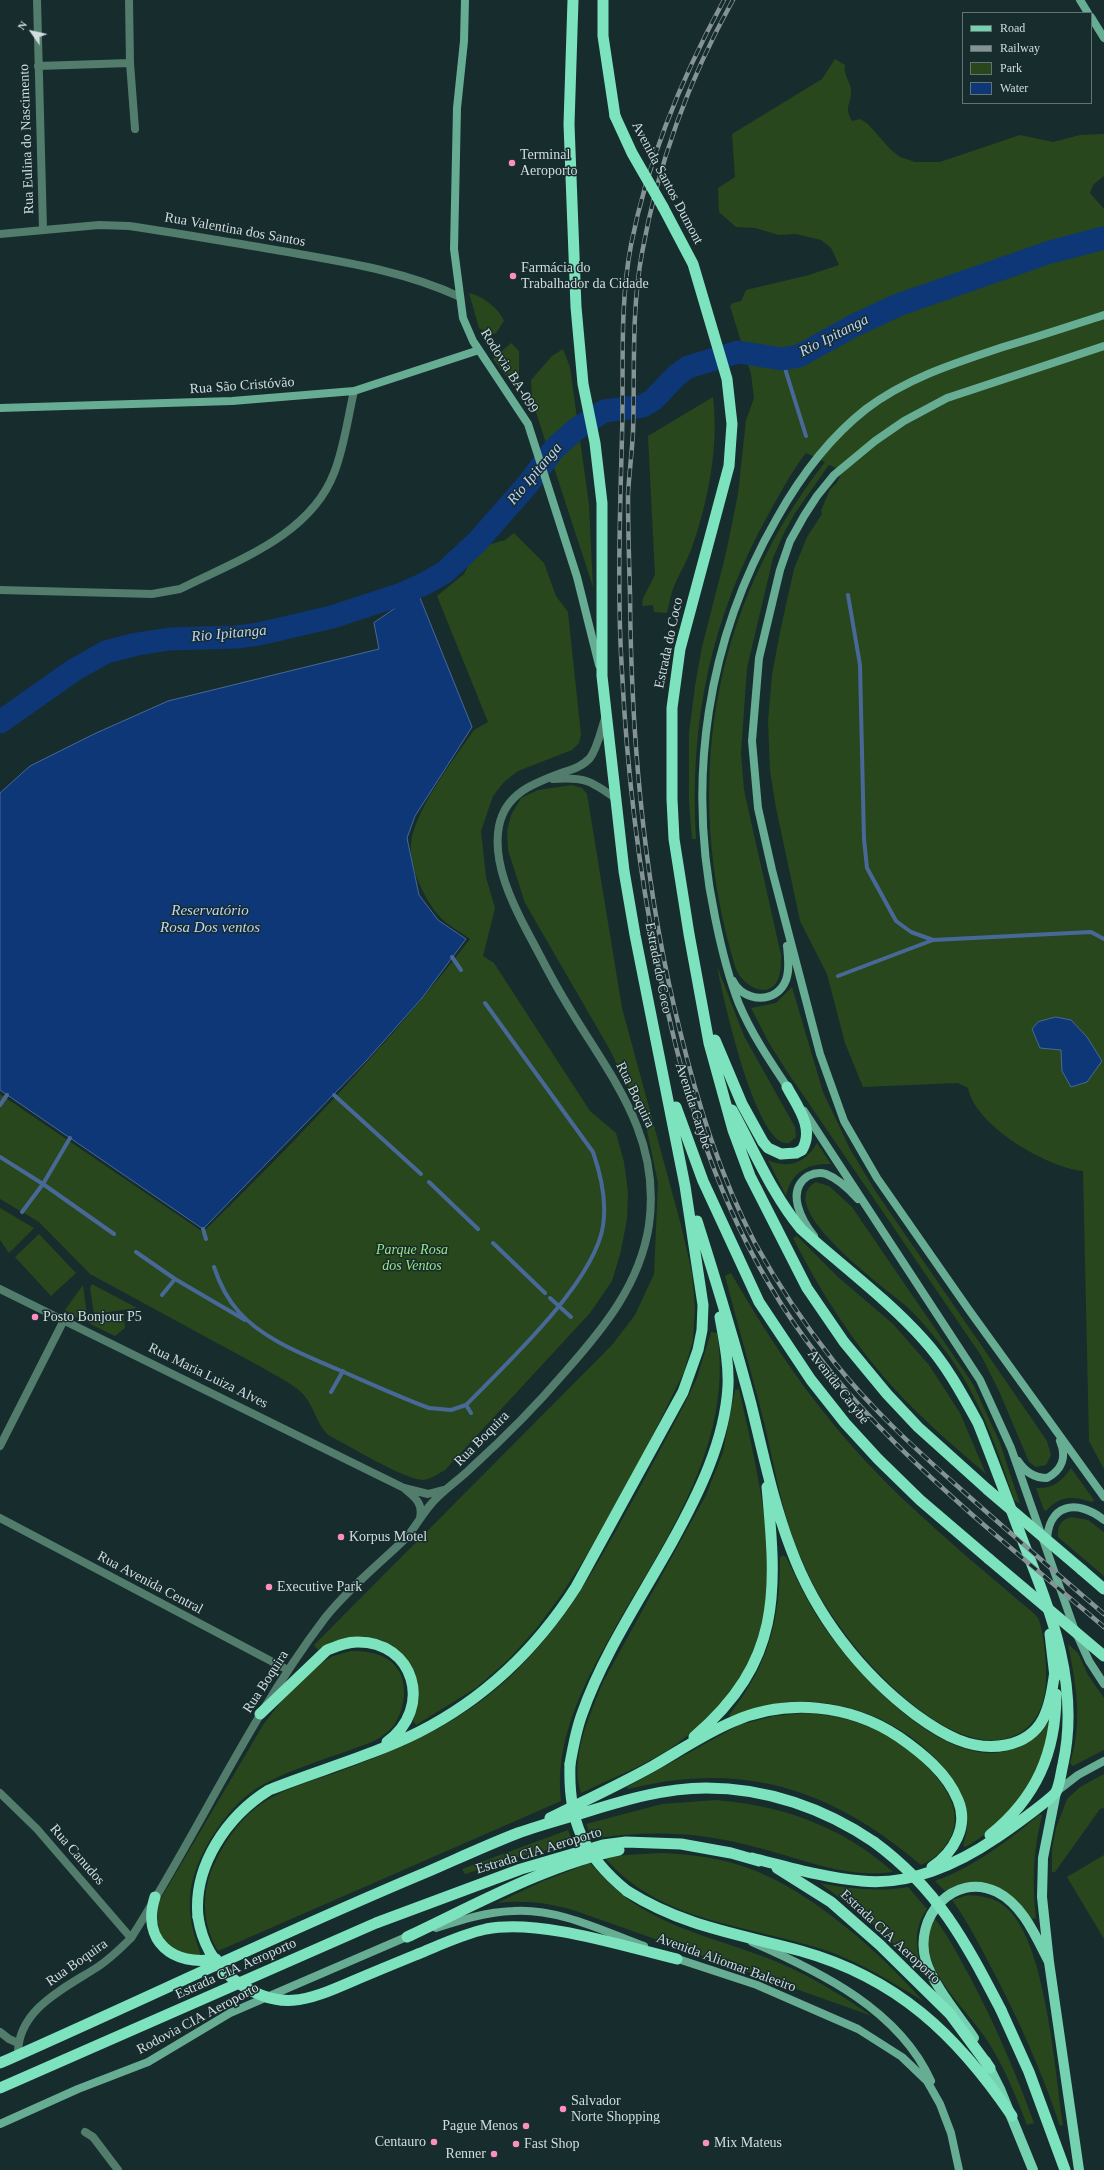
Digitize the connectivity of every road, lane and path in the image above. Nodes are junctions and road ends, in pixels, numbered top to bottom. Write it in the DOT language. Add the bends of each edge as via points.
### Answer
graph roads {
  1 [pos="37,0"];
  2 [pos="129,0"];
  3 [pos="465,0"];
  4 [pos="573,0"];
  5 [pos="603,0"];
  6 [pos="1080,0"];
  7 [pos="1087,12"];
  8 [pos="1092,19"];
  9 [pos="1104,38"];
  10 [pos="130,64"];
  11 [pos="38,66"];
  12 [pos="135,130"];
  13 [pos="43,229"];
  14 [pos="0,234"];
  15 [pos="460,297"];
  16 [pos="706,306"];
  17 [pos="1104,315"];
  18 [pos="1104,346"];
  19 [pos="479,350"];
  20 [pos="354,391"];
  21 [pos="0,408"];
  22 [pos="0,590"];
  23 [pos="602,676"];
  24 [pos="606,713"];
  25 [pos="544,779"];
  26 [pos="615,798"];
  27 [pos="787,929"];
  28 [pos="727,967"];
  29 [pos="700,991"];
  30 [pos="661,1056"];
  31 [pos="787,1087"];
  32 [pos="722,1092"];
  33 [pos="685,1186"];
  34 [pos="870,1210"];
  35 [pos="835,1259"];
  36 [pos="714,1277"];
  37 [pos="0,1289"];
  38 [pos="64,1320"];
  39 [pos="1057,1433"];
  40 [pos="0,1446"];
  41 [pos="1011,1448"];
  42 [pos="764,1461"];
  43 [pos="452,1485"];
  44 [pos="404,1488"];
  45 [pos="1104,1497"];
  46 [pos="0,1518"];
  47 [pos="1104,1520"];
  48 [pos="418,1523"];
  49 [pos="1049,1552"];
  50 [pos="1104,1589"];
  51 [pos="1043,1592"];
  52 [pos="1104,1656"];
  53 [pos="288,1670"];
  54 [pos="1055,1670"];
  55 [pos="1104,1684"];
  56 [pos="260,1714"];
  57 [pos="375,1751"];
  58 [pos="676,1752"];
  59 [pos="1104,1762"];
  60 [pos="1056,1792"];
  61 [pos="0,1793"];
  62 [pos="520,1833"];
  63 [pos="662,1843"];
  64 [pos="752,1858"];
  65 [pos="960,1860"];
  66 [pos="918,1875"];
  67 [pos="155,1897"];
  68 [pos="408,1937"];
  69 [pos="738,1937"];
  70 [pos="131,1938"];
  71 [pos="231,1957"];
  72 [pos="677,1958"];
  73 [pos="1049,1962"];
  74 [pos="0,2032"];
  75 [pos="18,2043"];
  76 [pos="18,2055"];
  77 [pos="0,2063"];
  78 [pos="990,2068"];
  79 [pos="0,2088"];
  80 [pos="940,2104"];
  81 [pos="1012,2116"];
  82 [pos="0,2124"];
  83 [pos="85,2132"];
  84 [pos="118,2170"];
  85 [pos="959,2170"];
  86 [pos="1033,2170"];
  87 [pos="1065,2170"];
  88 [pos="1079,2170"];
  1 -- 11 [label="street, Rua Eulina do Nascimento"];
  2 -- 10 [label="street"];
  3 -- 15 [label="main road, Rodovia BA-099" via="464,41 457,108 454,249"];
  4 -- 23 [label="highway, Estrada do Coco" via="569,124 576,307 583,384 595,443 602,503"];
  5 -- 16 [label="highway, Avenida Santos Dumont, bridge" via="603,36 615,116 632,153 693,264"];
  6 -- 7 [label="main road"];
  8 -- 9 [label="main road"];
  10 -- 11 [label="street"];
  10 -- 12 [label="street"];
  11 -- 13 [label="street, Rua Eulina do Nascimento"];
  13 -- 14 [label="street, Rua Valentina dos Santos"];
  13 -- 15 [label="street, Rua Valentina dos Santos" via="99,225 149,229 326,259 400,275 436,285"];
  15 -- 19 [label="main road, Rodovia BA-099" via="472,341"];
  16 -- 29 [label="highway, Estrada do Coco" via="727,379 732,424 730,466 680,649 672,708 674,839"];
  17 -- 28 [label="main road" via="940,367 890,393 865,410 835,438 815,460 791,494 753,562 736,602 725,636 707,713 701,780 702,819 710,894"];
  18 -- 27 [label="main road" via="947,398 904,421 834,475 817,496 794,535 780,570 759,658 752,742 758,808"];
  19 -- 20 [label="main road, Rua São Cristóvão"];
  19 -- 23 [label="main road, Rodovia BA-099" via="528,424 531,440 577,577"];
  20 -- 21 [label="main road, Rua São Cristóvão" via="232,401"];
  20 -- 22 [label="street" via="335,473 326,490 305,517 270,544 167,593"];
  23 -- 24 [label="highway, Estrada do Coco"];
  24 -- 25 [label="street, Rua Boquira" via="595,749 588,760"];
  24 -- 26 [label="highway, Estrada do Coco"];
  25 -- 26 [label="street, Rua Boquira" via="582,778"];
  25 -- 43 [label="street, Rua Boquira" via="524,788 505,810 498,831 500,860 519,916 564,998 617,1083 634,1117 648,1166 649,1226 639,1264 615,1312 552,1388"];
  26 -- 30 [label="highway, Estrada do Coco" via="635,935"];
  27 -- 28 [label="main road" via="788,972 783,987 777,993 764,998 750,996 739,988"];
  27 -- 39 [label="main road" via="820,1054 848,1128 877,1178"];
  28 -- 31 [label="main road" via="740,1006"];
  29 -- 31 [label="highway" via="717,1045 742,1104 768,1148 789,1155 802,1150 807,1131 805,1121"];
  29 -- 32 [label="highway" via="709,1043"];
  30 -- 33 [label="highway"];
  30 -- 52 [label="highway, Avenida Carybé, bridge" via="682,1124 722,1225 764,1309 811,1380 878,1459 920,1500"];
  31 -- 34 [label="main road"];
  32 -- 35 [label="highway" via="790,1215 801,1229"];
  32 -- 50 [label="highway, bridge" via="740,1150 792,1262 825,1315 863,1367 918,1427"];
  33 -- 36 [label="highway"];
  33 -- 57 [label="highway" via="701,1285 703,1318 692,1371 674,1410 576,1587 559,1615 537,1642 489,1687 454,1712 419,1732"];
  34 -- 35 [label="main road" via="831,1176 811,1174 800,1184 796,1198 801,1216"];
  34 -- 41 [label="main road" via="980,1380"];
  35 -- 51 [label="highway" via="904,1319 924,1340 953,1379 978,1423"];
  36 -- 42 [label="highway"];
  36 -- 69 [label="highway, bridge" via="726,1353 728,1386 720,1428 712,1456 690,1510 599,1674 581,1715 570,1764 570,1797 579,1832 602,1870 627,1891 676,1917"];
  37 -- 38 [label="street, Rua Maria Luiza Alves"];
  38 -- 40 [label="street"];
  38 -- 44 [label="street, Rua Maria Luiza Alves"];
  39 -- 41 [label="main road" via="1062,1444 1063,1461 1059,1469 1047,1478 1026,1472"];
  39 -- 45 [label="main road"];
  41 -- 49 [label="main road"];
  42 -- 54 [label="highway" via="791,1549 821,1612 873,1677 903,1705 935,1728 956,1739 986,1747 1004,1746 1022,1740 1037,1728 1047,1711 1051,1702"];
  42 -- 58 [label="highway" via="773,1555 773,1586 768,1625 761,1646 741,1685 725,1707"];
  43 -- 44 [label="street, Rua Maria Luiza Alves" via="428,1494"];
  43 -- 48 [label="street, Rua Boquira" via="431,1504"];
  44 -- 48 [label="street, Rua Maria Luiza Alves" via="421,1506"];
  46 -- 53 [label="street, Rua Avenida Central"];
  47 -- 49 [label="main road" via="1082,1507 1066,1507 1051,1523 1047,1539"];
  48 -- 53 [label="street, Rua Boquira" via="329,1614"];
  49 -- 55 [label="main road" via="1074,1628 1089,1661"];
  51 -- 54 [label="highway"];
  51 -- 60 [label="highway" via="1063,1659 1069,1701 1067,1747"];
  53 -- 56 [label="street, Rua Boquira"];
  54 -- 65 [label="highway" via="1054,1728 1047,1757 1036,1784 1008,1819"];
  56 -- 57 [label="highway" via="327,1650 355,1642 377,1645 404,1664 412,1682 414,1702 407,1722 394,1737"];
  56 -- 67 [label="street, Rua Boquira"];
  57 -- 72 [label="highway, bridge" via="270,1790 243,1809 223,1834 206,1865 198,1888 200,1929 208,1951 226,1973 248,1989 284,2001 316,1997 418,1954 486,1929 524,1927 560,1931"];
  58 -- 62 [label="highway"];
  58 -- 66 [label="highway" via="732,1722 768,1710 788,1708 812,1706 846,1713 890,1731 931,1762 955,1792 961,1811 961,1827 953,1847 945,1857"];
  59 -- 60 [label="main road" via="1078,1775"];
  60 -- 65 [label="highway" via="1010,1829"];
  60 -- 73 [label="main road" via="1047,1828 1042,1875"];
  61 -- 70 [label="street, Rua Canudos" via="37,1829"];
  62 -- 71 [label="highway, Estrada CIA Aeroporto"];
  62 -- 87 [label="highway, bridge" via="630,1799 704,1788 749,1791 794,1802 828,1814 874,1842 909,1870 935,1897 963,1938 1001,2010 1029,2072"];
  63 -- 64 [label="highway, Estrada CIA Aeroporto" via="707,1848"];
  63 -- 68 [label="highway" via="621,1849 581,1860"];
  63 -- 79 [label="highway, Estrada CIA Aeroporto" via="626,1842 603,1845 521,1869 376,1923"];
  64 -- 66 [label="highway" via="823,1875 863,1881"];
  64 -- 78 [label="highway, Estrada CIA Aeroporto" via="792,1876 850,1918 950,2014"];
  65 -- 66 [label="highway"];
  67 -- 70 [label="street, Rua Boquira"];
  67 -- 71 [label="highway" via="151,1924 156,1938 168,1951 185,1960"];
  68 -- 72 [label="main road, Avenida Aliomar Baleeiro" via="482,1914 514,1910 532,1911 575,1920"];
  68 -- 82 [label="main road, Rodovia CIA Aeroporto" via="230,2013 148,2062"];
  69 -- 80 [label="main road" via="809,1969 860,2000 888,2021 914,2051"];
  69 -- 81 [label="highway" via="826,1959 863,1975 902,1997 939,2026"];
  70 -- 75 [label="street, Rua Boquira" via="104,1962 62,1988 36,2010 21,2031"];
  71 -- 76 [label="highway, Estrada CIA Aeroporto"];
  72 -- 80 [label="main road, Avenida Aliomar Baleeiro" via="757,1985 874,2038 913,2067 927,2081"];
  73 -- 78 [label="main road" via="1020,1912 1004,1897 989,1889 972,1888 954,1892 942,1900 929,1918 923,1941 926,1961"];
  73 -- 88 [label="main road"];
  74 -- 75 [label="street"];
  75 -- 76 [label="street, Rua Boquira"];
  76 -- 77 [label="highway, Estrada CIA Aeroporto"];
  78 -- 81 [label="main road, Estrada CIA Aeroporto"];
  80 -- 85 [label="main road, Avenida Aliomar Baleeiro" via="949,2127"];
  81 -- 86 [label="main road, Estrada CIA Aeroporto"];
  83 -- 84 [label="street" via="93,2138"];
}
